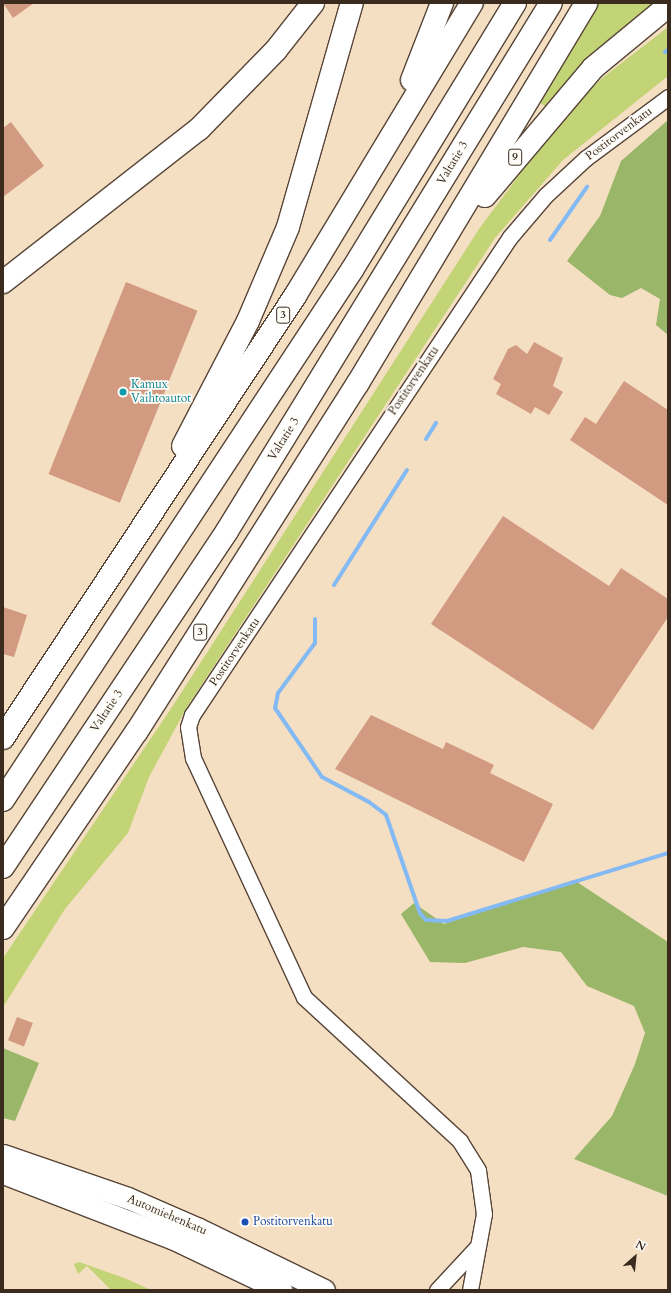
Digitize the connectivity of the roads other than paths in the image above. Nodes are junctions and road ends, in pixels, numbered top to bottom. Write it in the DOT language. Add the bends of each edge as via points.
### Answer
graph roads {
  1 [pos="313,3"];
  2 [pos="352,3"];
  3 [pos="442,3"];
  4 [pos="472,3"];
  5 [pos="515,3"];
  6 [pos="551,3"];
  7 [pos="586,3"];
  8 [pos="668,6"];
  9 [pos="668,97"];
  10 [pos="392,130"];
  11 [pos="3,282"];
  12 [pos="389,331"];
  13 [pos="164,493"];
  14 [pos="3,738"];
  15 [pos="3,800"];
  16 [pos="3,867"];
  17 [pos="3,928"];
  18 [pos="3,1155"];
  19 [pos="3,1173"];
  20 [pos="477,1247"];
  21 [pos="281,1290"];
  22 [pos="324,1290"];
  23 [pos="437,1290"];
  24 [pos="470,1290"];
  1 -- 11 [label="highway" via="276,50 199,129"];
  2 -- 13 [label="highway" via="288,227 248,321 175,461"];
  3 -- 10 [label="highway"];
  4 -- 10 [label="highway, 3"];
  5 -- 15 [label="highway" via="352,270"];
  6 -- 16 [label="highway, Valtatie 3" via="227,531"];
  7 -- 12 [label="highway, 3"];
  8 -- 12 [label="highway, 9" via="593,68 561,102 498,177"];
  9 -- 20 [label="street, Postitorvenkatu" via="586,158 546,196 510,237 188,727 193,758 304,997 460,1141 472,1158 484,1191"];
  10 -- 13 [label="highway, 3" via="295,296"];
  12 -- 17 [label="highway, 3" via="141,724"];
  13 -- 14 [label="highway, 3"];
  18 -- 22 [label="main road, Automiehenkatu" via="128,1198 199,1229"];
  19 -- 21 [label="main road, Automiehenkatu" via="174,1239"];
  20 -- 23 [label="street"];
  20 -- 24 [label="street, Postitorvenkatu"];
}
